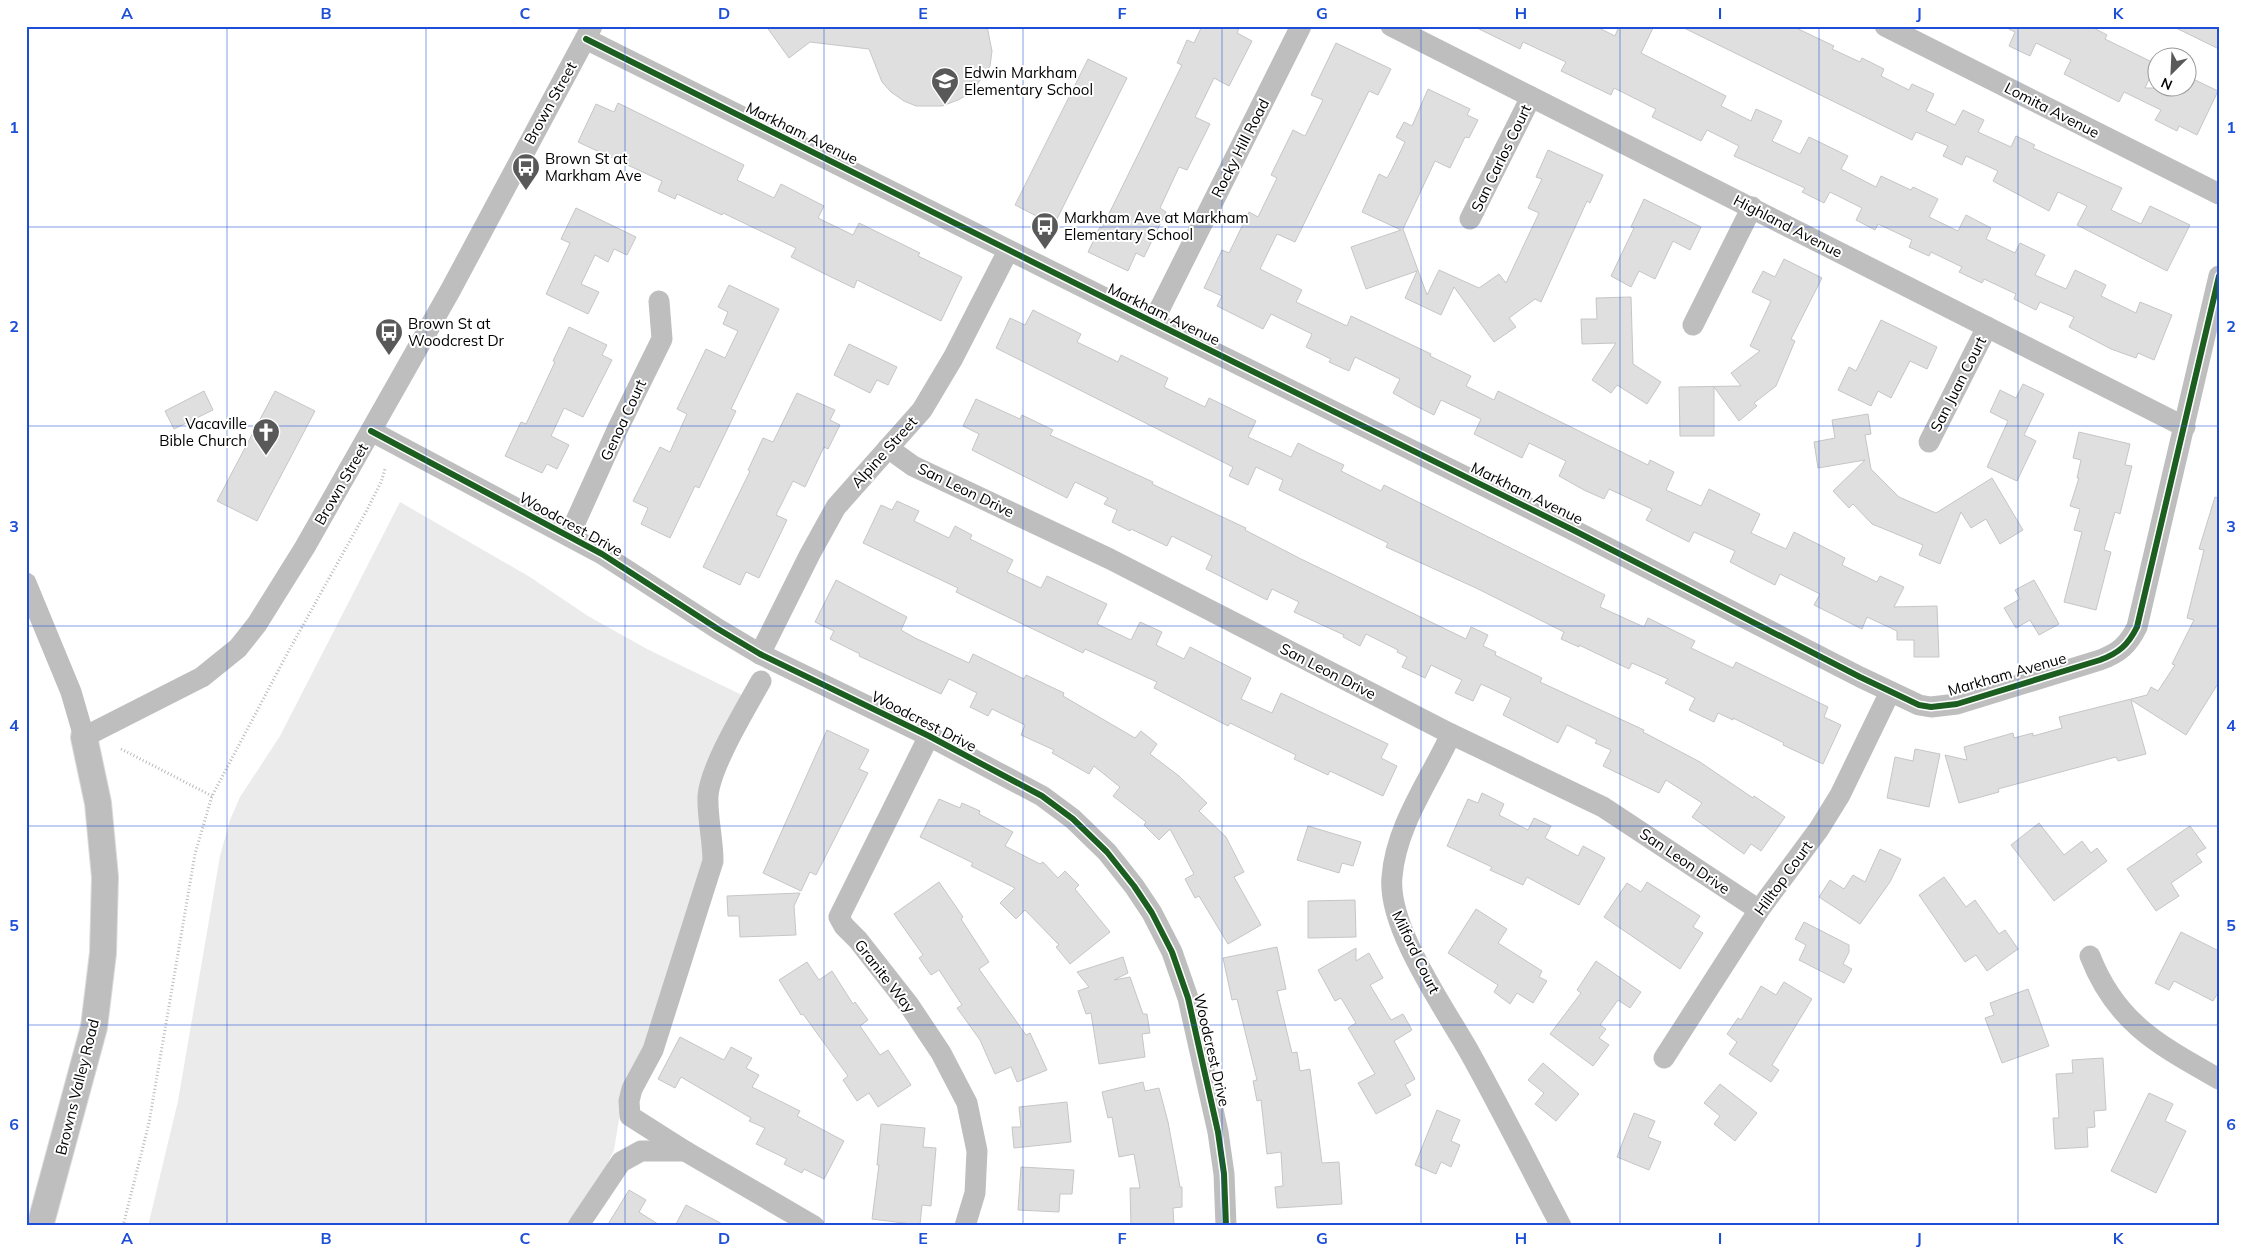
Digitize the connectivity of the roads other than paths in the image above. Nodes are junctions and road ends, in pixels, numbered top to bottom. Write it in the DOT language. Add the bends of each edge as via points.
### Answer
graph roads {
  1 [pos="1301,26"];
  2 [pos="1391,26"];
  3 [pos="1885,26"];
  4 [pos="589,33"];
  5 [pos="1531,97"];
  6 [pos="2219,194"];
  7 [pos="1752,207"];
  8 [pos="1470,220"];
  9 [pos="1008,251"];
  10 [pos="2219,276"];
  11 [pos="659,301"];
  12 [pos="1152,322"];
  13 [pos="1693,325"];
  14 [pos="1988,327"];
  15 [pos="2184,427"];
  16 [pos="371,431"];
  17 [pos="1929,442"];
  18 [pos="888,448"];
  19 [pos="569,536"];
  20 [pos="26,583"];
  21 [pos="760,654"];
  22 [pos="760,681"];
  23 [pos="1890,692"];
  24 [pos="1451,734"];
  25 [pos="929,736"];
  26 [pos="84,737"];
  27 [pos="1759,910"];
  28 [pos="2090,956"];
  29 [pos="1664,1058"];
  30 [pos="2219,1079"];
  31 [pos="685,1151"];
  32 [pos="40,1226"];
  33 [pos="578,1226"];
  34 [pos="814,1226"];
  35 [pos="965,1226"];
  36 [pos="1226,1226"];
  37 [pos="1561,1226"];
  1 -- 12 [label="street, Rocky Hill Road"];
  2 -- 5 [label="street, Highland Avenue"];
  3 -- 6 [label="street, Lomita Avenue"];
  4 -- 9 [label="street, Markham Avenue"];
  4 -- 16 [label="street, Brown Street"];
  5 -- 7 [label="street, Highland Avenue"];
  5 -- 8 [label="street, San Carlos Court"];
  7 -- 13 [label="street"];
  7 -- 14 [label="street, Highland Avenue"];
  9 -- 12 [label="street, Markham Avenue"];
  9 -- 18 [label="street, Alpine Street" via="953,358 922,410"];
  10 -- 15 [label="street, Markham Avenue"];
  11 -- 19 [label="street, Genoa Court" via="662,339"];
  12 -- 23 [label="street, Markham Avenue" via="1575,530"];
  14 -- 15 [label="street, Highland Avenue"];
  14 -- 17 [label="street, San Juan Court"];
  15 -- 23 [label="street, Markham Avenue" via="2137,627 2130,641 2117,654 1957,704 1919,705"];
  16 -- 19 [label="street, Woodcrest Drive"];
  16 -- 26 [label="street, Brown Street" via="305,548 238,648 202,678"];
  18 -- 21 [label="street, Alpine Street" via="836,507"];
  18 -- 24 [label="street, San Leon Drive" via="914,466 1110,559"];
  19 -- 21 [label="street, Woodcrest Drive"];
  20 -- 26 [label="street" via="71,692"];
  21 -- 25 [label="street, Woodcrest Drive"];
  22 -- 31 [label="street" via="713,773 708,797 713,861 653,1050 629,1101 630,1116"];
  23 -- 27 [label="street, Hilltop Court" via="1840,795"];
  24 -- 27 [label="street, San Leon Drive" via="1603,807"];
  24 -- 37 [label="street, Milford Court" via="1406,823 1396,851 1391,878 1394,905 1423,971"];
  25 -- 35 [label="street, Granite Way" via="839,917 909,1005 942,1053 967,1102 977,1151 974,1193"];
  25 -- 36 [label="street, Woodcrest Drive" via="1042,796 1073,819 1107,852 1152,913 1172,952 1188,998 1218,1132"];
  26 -- 32 [label="main road, Browns Valley Road" via="98,803 105,877 102,953 94,1027"];
  27 -- 29 [label="street, Hilltop Court"];
  28 -- 30 [label="street" via="2112,1000 2131,1022 2158,1043"];
  31 -- 33 [label="street" via="641,1152 621,1162"];
  31 -- 34 [label="street"];
}
